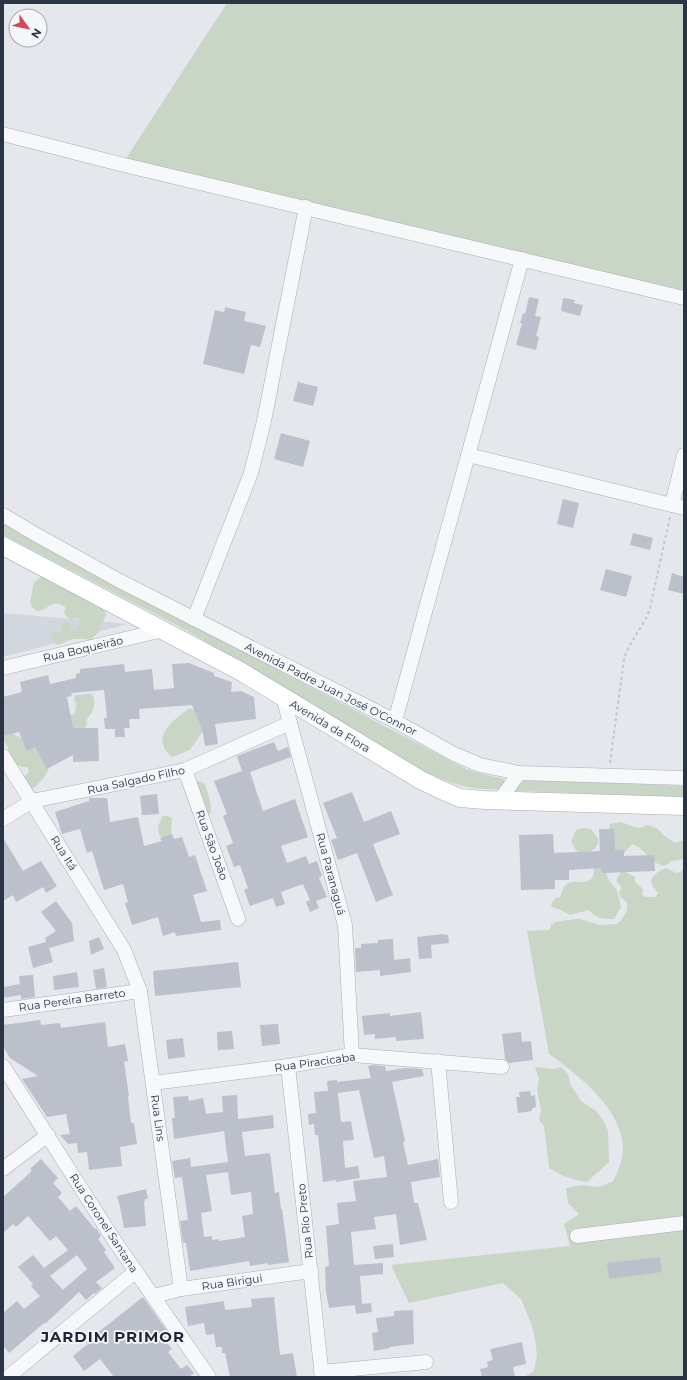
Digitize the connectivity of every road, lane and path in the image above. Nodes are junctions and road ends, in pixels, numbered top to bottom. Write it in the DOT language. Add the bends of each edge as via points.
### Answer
graph roads {
  1 [pos="3,134"];
  2 [pos="306,208"];
  3 [pos="522,259"];
  4 [pos="684,298"];
  5 [pos="468,455"];
  6 [pos="684,455"];
  7 [pos="678,507"];
  8 [pos="3,515"];
  9 [pos="3,546"];
  10 [pos="194,619"];
  11 [pos="163,630"];
  12 [pos="3,668"];
  13 [pos="283,697"];
  14 [pos="395,721"];
  15 [pos="290,723"];
  16 [pos="3,756"];
  17 [pos="185,770"];
  18 [pos="520,773"];
  19 [pos="608,776"];
  20 [pos="684,778"];
  21 [pos="500,800"];
  22 [pos="32,802"];
  23 [pos="684,806"];
  24 [pos="3,819"];
  25 [pos="238,919"];
  26 [pos="124,950"];
  27 [pos="140,991"];
  28 [pos="3,1010"];
  29 [pos="352,1055"];
  30 [pos="438,1061"];
  31 [pos="3,1066"];
  32 [pos="288,1066"];
  33 [pos="502,1067"];
  34 [pos="153,1083"];
  35 [pos="48,1135"];
  36 [pos="3,1169"];
  37 [pos="451,1202"];
  38 [pos="684,1223"];
  39 [pos="577,1236"];
  40 [pos="136,1271"];
  41 [pos="311,1271"];
  42 [pos="181,1289"];
  43 [pos="154,1296"];
  44 [pos="426,1362"];
  45 [pos="321,1375"];
  46 [pos="8,1377"];
  47 [pos="209,1377"];
  1 -- 2 [label="street"];
  2 -- 3 [label="street"];
  2 -- 10 [label="street" via="264,421 250,473"];
  3 -- 4 [label="street"];
  3 -- 5 [label="street"];
  5 -- 7 [label="street"];
  5 -- 14 [label="street"];
  6 -- 7 [label="street"];
  7 -- 19 [label="path" via="647,619 626,651"];
  8 -- 10 [label="street, Avenida Padre Juan José O'Connor"];
  9 -- 11 [label="main road, Avenida da Flora"];
  10 -- 14 [label="street, Avenida Padre Juan José O'Connor"];
  11 -- 12 [label="street, Rua Boqueirão"];
  11 -- 13 [label="main road, Avenida da Flora"];
  13 -- 15 [label="street, Rua Paranaguá"];
  13 -- 21 [label="main road, Avenida da Flora" via="439,789 460,798"];
  14 -- 18 [label="street, Avenida Padre Juan José O'Connor" via="454,754 480,765"];
  15 -- 17 [label="street, Rua Salgado Filho"];
  15 -- 29 [label="street, Rua Paranaguá" via="345,924"];
  16 -- 22 [label="street, Rua Itá"];
  17 -- 22 [label="street, Rua Salgado Filho"];
  17 -- 25 [label="street, Rua São João"];
  18 -- 19 [label="street, Avenida Padre Juan José O'Connor"];
  18 -- 21 [label="street"];
  19 -- 20 [label="street, Avenida Padre Juan José O'Connor"];
  21 -- 23 [label="main road, Avenida da Flora"];
  22 -- 24 [label="street, Rua Salgado Filho"];
  22 -- 26 [label="street, Rua Itá"];
  26 -- 27 [label="street, Rua Lins"];
  27 -- 28 [label="street, Rua Pereira Barreto"];
  27 -- 34 [label="street, Rua Lins"];
  29 -- 30 [label="street, Rua Piracicaba"];
  29 -- 32 [label="street, Rua Piracicaba"];
  30 -- 33 [label="street, Rua Piracicaba"];
  30 -- 37 [label="street"];
  31 -- 35 [label="street, Rua Coronel Santana"];
  32 -- 34 [label="street, Rua Piracicaba"];
  32 -- 41 [label="street, Rua Río Preto"];
  34 -- 42 [label="street, Rua Lins"];
  35 -- 36 [label="street"];
  35 -- 40 [label="street, Rua Coronel Santana"];
  38 -- 39 [label="street"];
  40 -- 43 [label="street, Rua Coronel Santana"];
  40 -- 46 [label="street"];
  41 -- 42 [label="street, Rua Birigui"];
  41 -- 45 [label="street, Rua Río Preto"];
  42 -- 43 [label="street, Rua Birigui"];
  43 -- 47 [label="street, Rua Coronel Santana"];
  44 -- 45 [label="street"];
}
